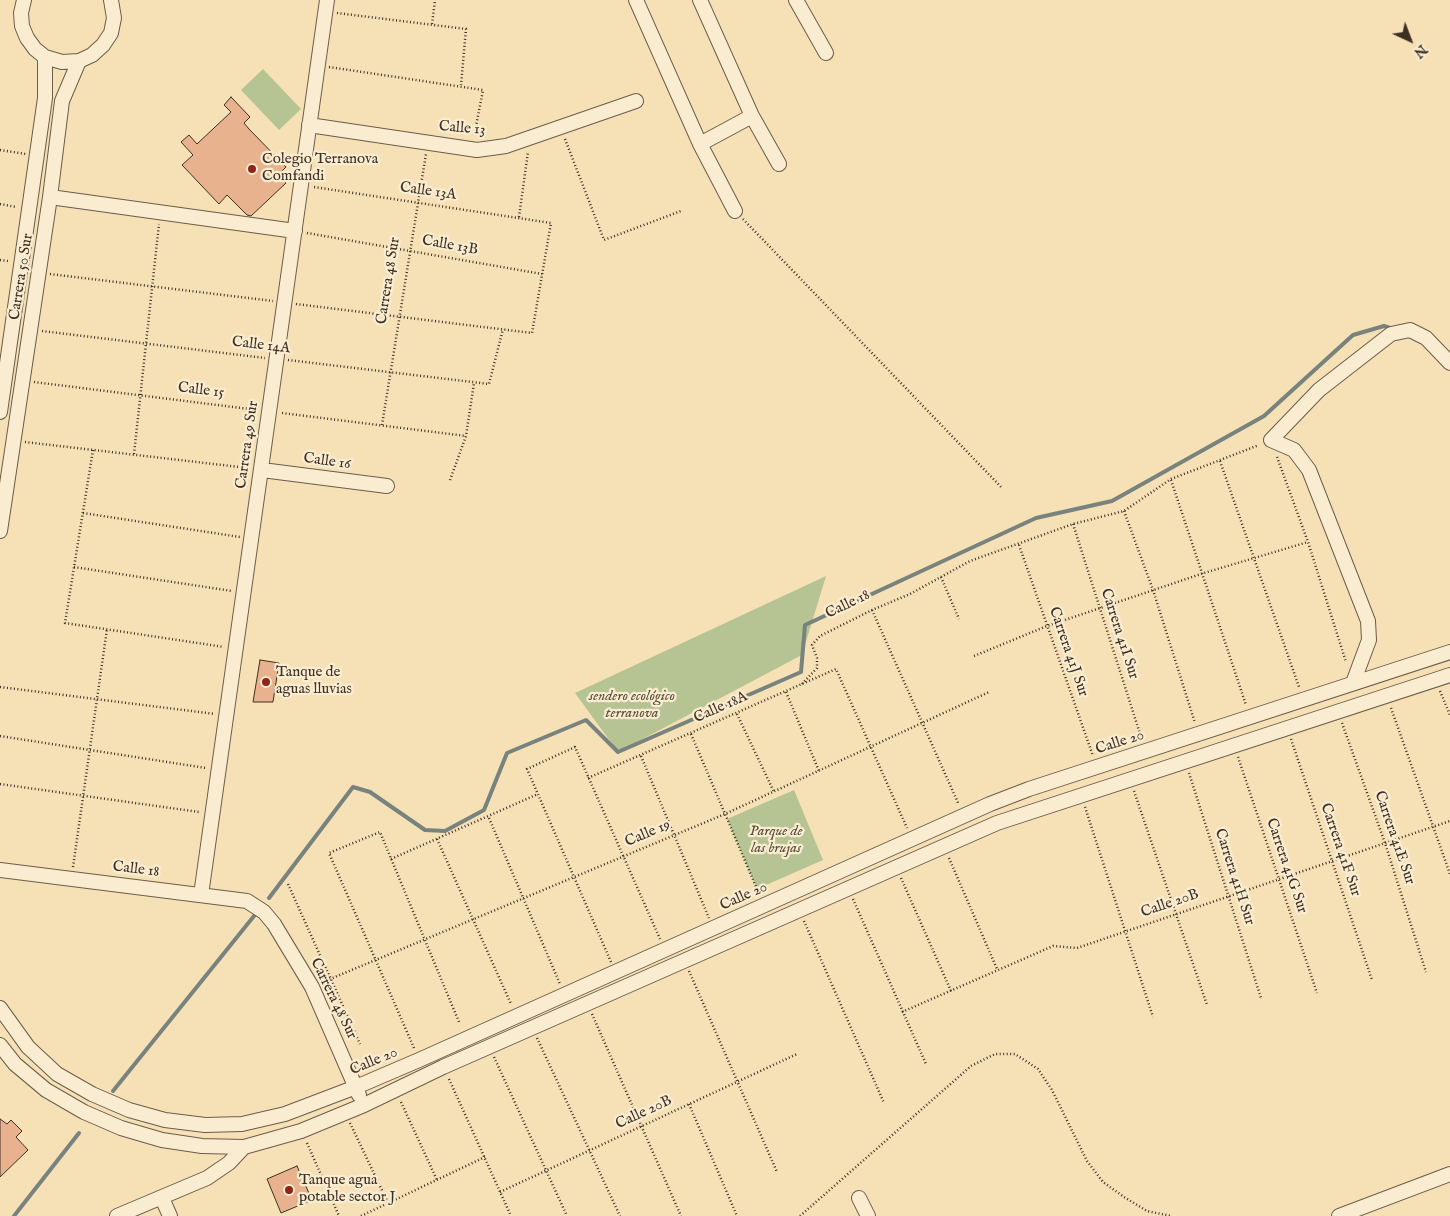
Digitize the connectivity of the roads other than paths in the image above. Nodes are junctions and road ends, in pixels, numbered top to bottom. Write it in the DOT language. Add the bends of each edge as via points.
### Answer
graph roads {
  1 [pos="24,0"];
  2 [pos="111,0"];
  3 [pos="700,0"];
  4 [pos="796,0"];
  5 [pos="639,1"];
  6 [pos="326,6"];
  7 [pos="826,53"];
  8 [pos="45,57"];
  9 [pos="79,61"];
  10 [pos="636,101"];
  11 [pos="752,116"];
  12 [pos="309,125"];
  13 [pos="700,144"];
  14 [pos="780,164"];
  15 [pos="50,197"];
  16 [pos="735,212"];
  17 [pos="294,230"];
  18 [pos="1450,362"];
  19 [pos="0,412"];
  20 [pos="262,470"];
  21 [pos="388,486"];
  22 [pos="0,531"];
  23 [pos="1450,652"];
  24 [pos="1450,675"];
  25 [pos="1353,683"];
  26 [pos="0,870"];
  27 [pos="201,895"];
  28 [pos="264,912"];
  29 [pos="0,1008"];
  30 [pos="0,1045"];
  31 [pos="356,1087"];
  32 [pos="364,1105"];
  33 [pos="244,1147"];
  34 [pos="1450,1174"];
  35 [pos="162,1198"];
  36 [pos="859,1198"];
  37 [pos="117,1216"];
  38 [pos="170,1216"];
  39 [pos="868,1216"];
  40 [pos="1339,1216"];
  1 -- 8 [label="street" via="22,26 35,49"];
  2 -- 9 [label="street" via="114,18 111,33 104,45"];
  3 -- 11 [label="street"];
  4 -- 7 [label="street"];
  5 -- 13 [label="street"];
  6 -- 12 [label="street, Carrera 49 Sur"];
  8 -- 9 [label="street" via="62,62"];
  8 -- 19 [label="street, Carrera 50 Sur" via="45,98"];
  9 -- 15 [label="street, Carrera 50 Sur" via="62,101"];
  10 -- 12 [label="street, Calle 13" via="506,146 477,150"];
  11 -- 13 [label="street"];
  11 -- 14 [label="street"];
  12 -- 17 [label="street, Carrera 49 Sur"];
  13 -- 16 [label="street"];
  15 -- 17 [label="street"];
  15 -- 22 [label="street, Carrera 50 Sur"];
  17 -- 20 [label="street, Carrera 49 Sur"];
  18 -- 25 [label="street" via="1426,338 1410,330 1391,334 1319,390 1271,440 1294,450 1309,470 1368,621 1369,640"];
  20 -- 21 [label="street, Calle 16"];
  20 -- 27 [label="street, Carrera 49 Sur"];
  23 -- 25 [label="street, Calle 20"];
  24 -- 32 [label="street" via="997,823 490,1046"];
  25 -- 31 [label="street, Calle 20" via="1029,789 964,815"];
  26 -- 27 [label="street, Calle 18"];
  27 -- 28 [label="street, Calle 18" via="247,901"];
  28 -- 31 [label="street, Carrera 48 Sur" via="312,987"];
  29 -- 31 [label="street, Calle 20" via="28,1047 57,1074 129,1110 165,1120 205,1125 242,1124 285,1114"];
  30 -- 33 [label="street" via="46,1090 121,1128 162,1140 202,1146"];
  31 -- 32 [label="street, Carrera 48 Sur"];
  32 -- 33 [label="street" via="301,1130"];
  33 -- 35 [label="street" via="229,1163 207,1178"];
  34 -- 40 [label="street"];
  35 -- 37 [label="street"];
  35 -- 38 [label="street"];
  36 -- 39 [label="street"];
}
